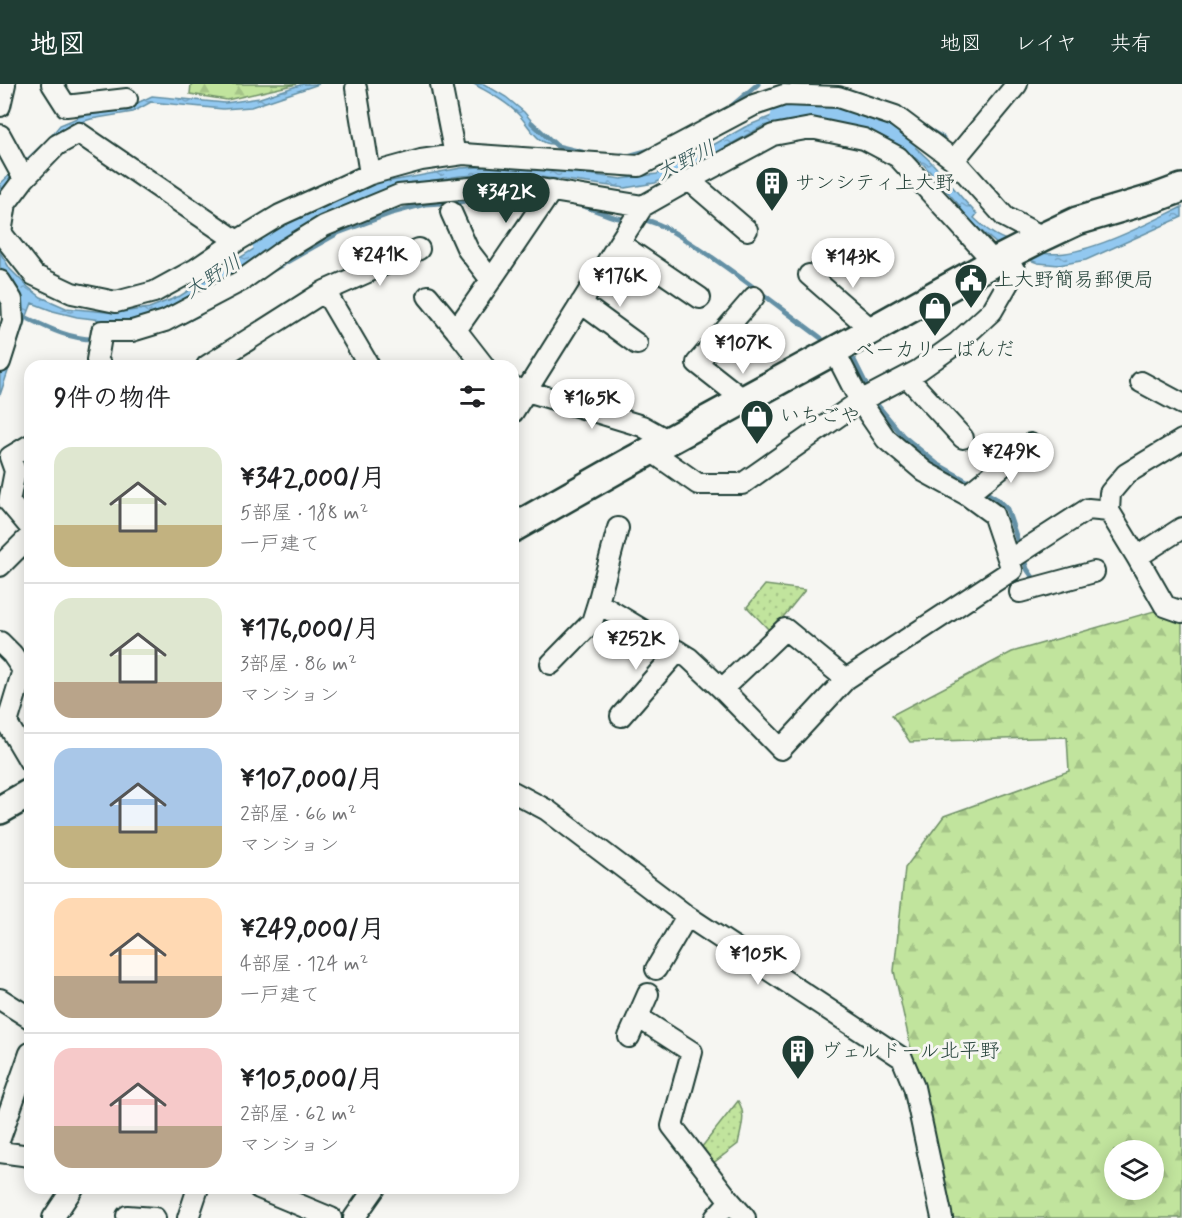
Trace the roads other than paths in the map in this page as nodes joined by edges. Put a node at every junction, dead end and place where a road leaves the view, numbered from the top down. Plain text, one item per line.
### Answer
1 (5, 84) edge
2 (52, 84) edge
3 (441, 84) edge
4 (1017, 84) edge
5 (356, 88) dead end
6 (779, 89) edge
7 (127, 99) dead end
8 (0, 106) edge
9 (1, 138) edge
10 (455, 155) junction
11 (954, 160) junction
12 (20, 172) junction
13 (370, 174) junction
14 (689, 180) junction
15 (1182, 188) edge
16 (552, 190) junction
17 (643, 206) junction
18 (451, 212) dead end
19 (747, 230) dead end
20 (1, 233) edge
21 (1043, 237) junction
22 (237, 241) junction
23 (619, 243) junction
24 (419, 249) dead end
25 (994, 262) junction
26 (809, 275) dead end
27 (490, 280) junction
28 (0, 281) edge
29 (325, 291) junction
30 (428, 296) dead end
31 (754, 297) dead end
32 (700, 298) dead end
33 (581, 303) junction
34 (456, 330) junction
35 (873, 330) junction
36 (4, 338) edge
37 (637, 344) dead end
38 (834, 350) junction
39 (97, 360) edge
40 (216, 360) edge
41 (365, 360) edge
42 (479, 360) edge
43 (0, 362) edge
44 (907, 377) junction
45 (1141, 382) dead end
46 (520, 389) edge
47 (744, 400) junction
48 (860, 401) junction
49 (1182, 404) edge
50 (963, 438) dead end
51 (1182, 440) edge
52 (1030, 444) dead end
53 (660, 446) junction
54 (24, 449) edge
55 (967, 495) junction
56 (1109, 511) junction
57 (24, 520) edge
58 (519, 525) edge
59 (618, 528) dead end
60 (1182, 528) edge
61 (24, 542) edge
62 (1137, 557) junction
63 (1011, 565) junction
64 (0, 567) edge
65 (1094, 572) dead end
66 (598, 603) junction
67 (1182, 612) edge
68 (678, 651) junction
69 (550, 664) dead end
70 (17, 669) edge
71 (846, 679) junction
72 (722, 689) junction
73 (621, 716) dead end
74 (3, 723) edge
75 (24, 753) edge
76 (519, 795) edge
77 (24, 796) edge
78 (0, 810) edge
79 (687, 916) junction
80 (656, 969) dead end
81 (648, 994) dead end
82 (1, 1002) edge
83 (24, 1015) edge
84 (638, 1017) junction
85 (629, 1037) dead end
86 (24, 1070) edge
87 (0, 1138) edge
88 (0, 1152) edge
89 (24, 1155) edge
90 (69, 1194) edge
91 (196, 1194) edge
92 (273, 1194) edge
93 (371, 1194) edge
94 (730, 1202) junction
95 (127, 1216) dead end
96 (53, 1218) edge
97 (155, 1218) edge
98 (188, 1218) edge
99 (331, 1218) edge
100 (354, 1218) edge
101 (715, 1218) edge
102 (745, 1218) edge
103 (942, 1218) edge

1 - 8 street
2 - 7 street
3 - 10 street
4 - 11 street
5 - 13 street
6 - 10 street
6 - 11 street
9 - 12 street
10 - 13 street
11 - 21 street
12 - 20 street
12 - 22 street
13 - 22 street
14 - 17 street
14 - 19 street
14 - 25 street
15 - 21 street
16 - 17 street
16 - 27 street
16 - 39 street
17 - 23 street
18 - 27 street
20 - 22 street
21 - 25 street
23 - 32 street
23 - 33 street
24 - 29 street
25 - 35 street
25 - 44 street
26 - 35 street
27 - 34 street
28 - 36 street
29 - 40 street
29 - 41 street
30 - 34 street
31 - 47 street
33 - 37 street
33 - 46 street
34 - 42 street
35 - 38 street
36 - 43 street
38 - 47 street
38 - 48 street
44 - 48 street
44 - 50 street
45 - 49 street
46 - 53 street
47 - 53 street
48 - 53 street
48 - 55 street
51 - 56 street
52 - 55 street
53 - 58 street
54 - 57 street
55 - 63 street
56 - 62 street
56 - 63 street
59 - 66 street
60 - 62 street
61 - 64 street
62 - 67 street
63 - 65 street
63 - 71 street
66 - 68 street
66 - 69 street
68 - 72 street
68 - 73 street
70 - 74 street
71 - 72 street
71 - 72 street
74 - 75 street
76 - 79 street
77 - 78 street
79 - 80 street
79 - 103 street
81 - 84 street
82 - 83 street
84 - 85 street
84 - 94 street
86 - 87 street
88 - 89 street
90 - 96 street
91 - 98 street
92 - 99 street
93 - 100 street
94 - 101 street
94 - 102 street
95 - 97 street

